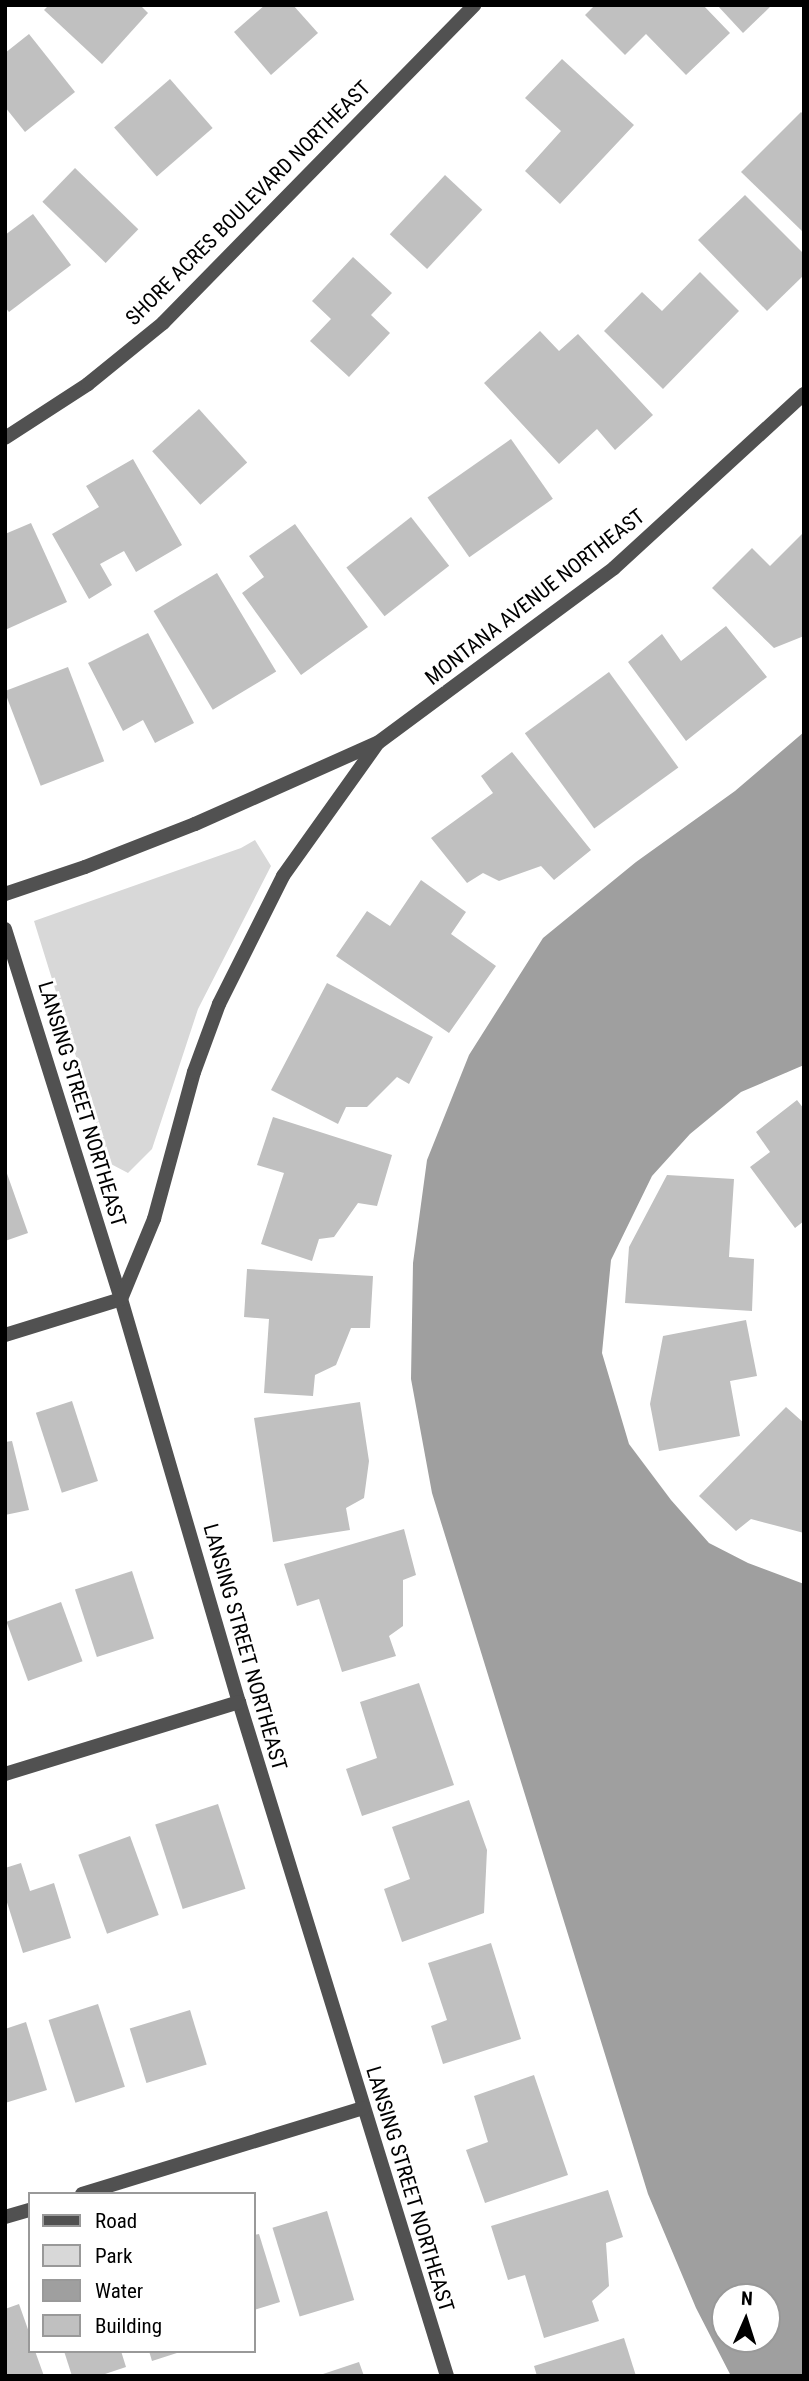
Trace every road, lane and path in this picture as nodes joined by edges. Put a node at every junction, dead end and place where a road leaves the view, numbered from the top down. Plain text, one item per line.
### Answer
1 (474, 5) edge
2 (804, 394) edge
3 (5, 438) edge
4 (379, 742) junction
5 (5, 894) edge
6 (5, 929) edge
7 (121, 1299) junction
8 (5, 1335) edge
9 (239, 1702) junction
10 (5, 1774) edge
11 (363, 2108) junction
12 (89, 2192) edge
13 (28, 2211) edge
14 (5, 2217) edge
15 (447, 2376) edge

1 - 3 street, SHORE ACRES BOULEVARD NORTHEAST
2 - 4 street, MONTANA AVENUE NORTHEAST
4 - 5 street, MONTANA AVENUE NORTHEAST
4 - 7 street, MONTANA AVENUE NORTHEAST
6 - 7 street, LANSING STREET NORTHEAST
7 - 8 street
7 - 9 street, LANSING STREET NORTHEAST
9 - 10 street
9 - 11 street, LANSING STREET NORTHEAST
11 - 12 street
11 - 15 street, LANSING STREET NORTHEAST
13 - 14 street

